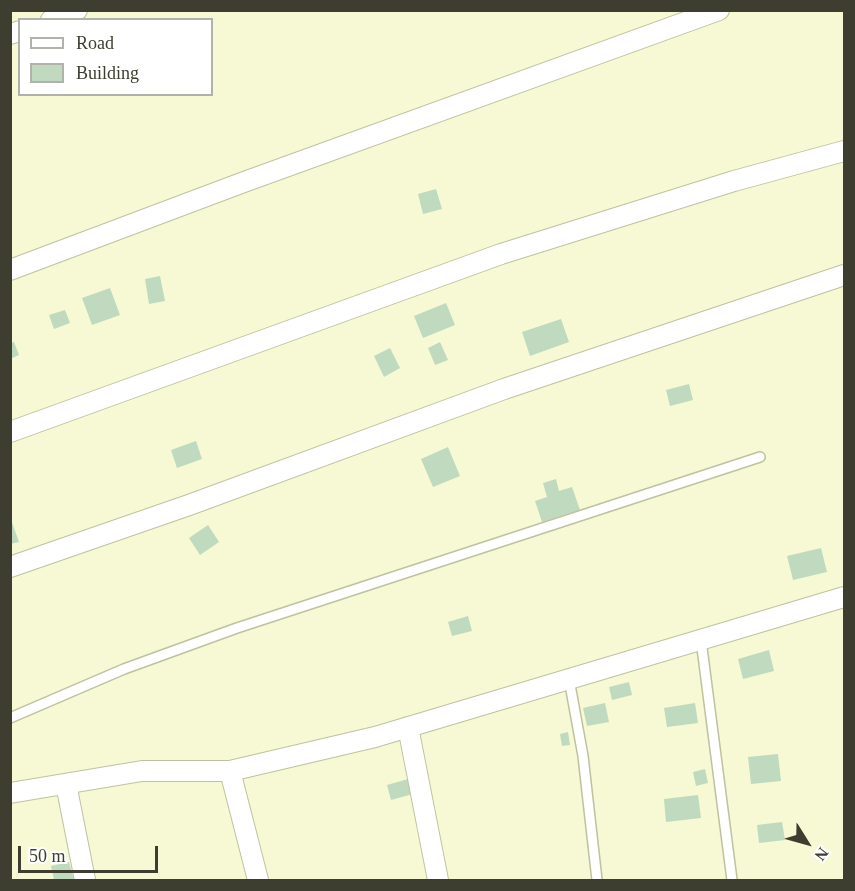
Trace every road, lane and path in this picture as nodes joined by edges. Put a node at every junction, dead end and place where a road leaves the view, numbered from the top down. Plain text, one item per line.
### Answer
1 (77, 10) edge
2 (719, 10) edge
3 (56, 18) edge
4 (844, 151) edge
5 (10, 270) edge
6 (844, 275) edge
7 (10, 432) edge
8 (760, 457) dead end
9 (10, 567) edge
10 (844, 597) edge
11 (701, 640) junction
12 (569, 679) junction
13 (10, 718) edge
14 (408, 727) junction
15 (230, 771) junction
16 (66, 784) junction
17 (10, 793) edge
18 (85, 880) edge
19 (258, 880) edge
20 (438, 880) edge
21 (597, 880) edge
22 (732, 880) edge

1 - 3 street
2 - 5 street
4 - 7 street
6 - 9 street
8 - 13 lane
10 - 11 street
11 - 12 street
11 - 22 lane
12 - 14 street
12 - 21 lane
14 - 15 street
14 - 20 street
15 - 16 street
15 - 19 street
16 - 17 street
16 - 18 street

